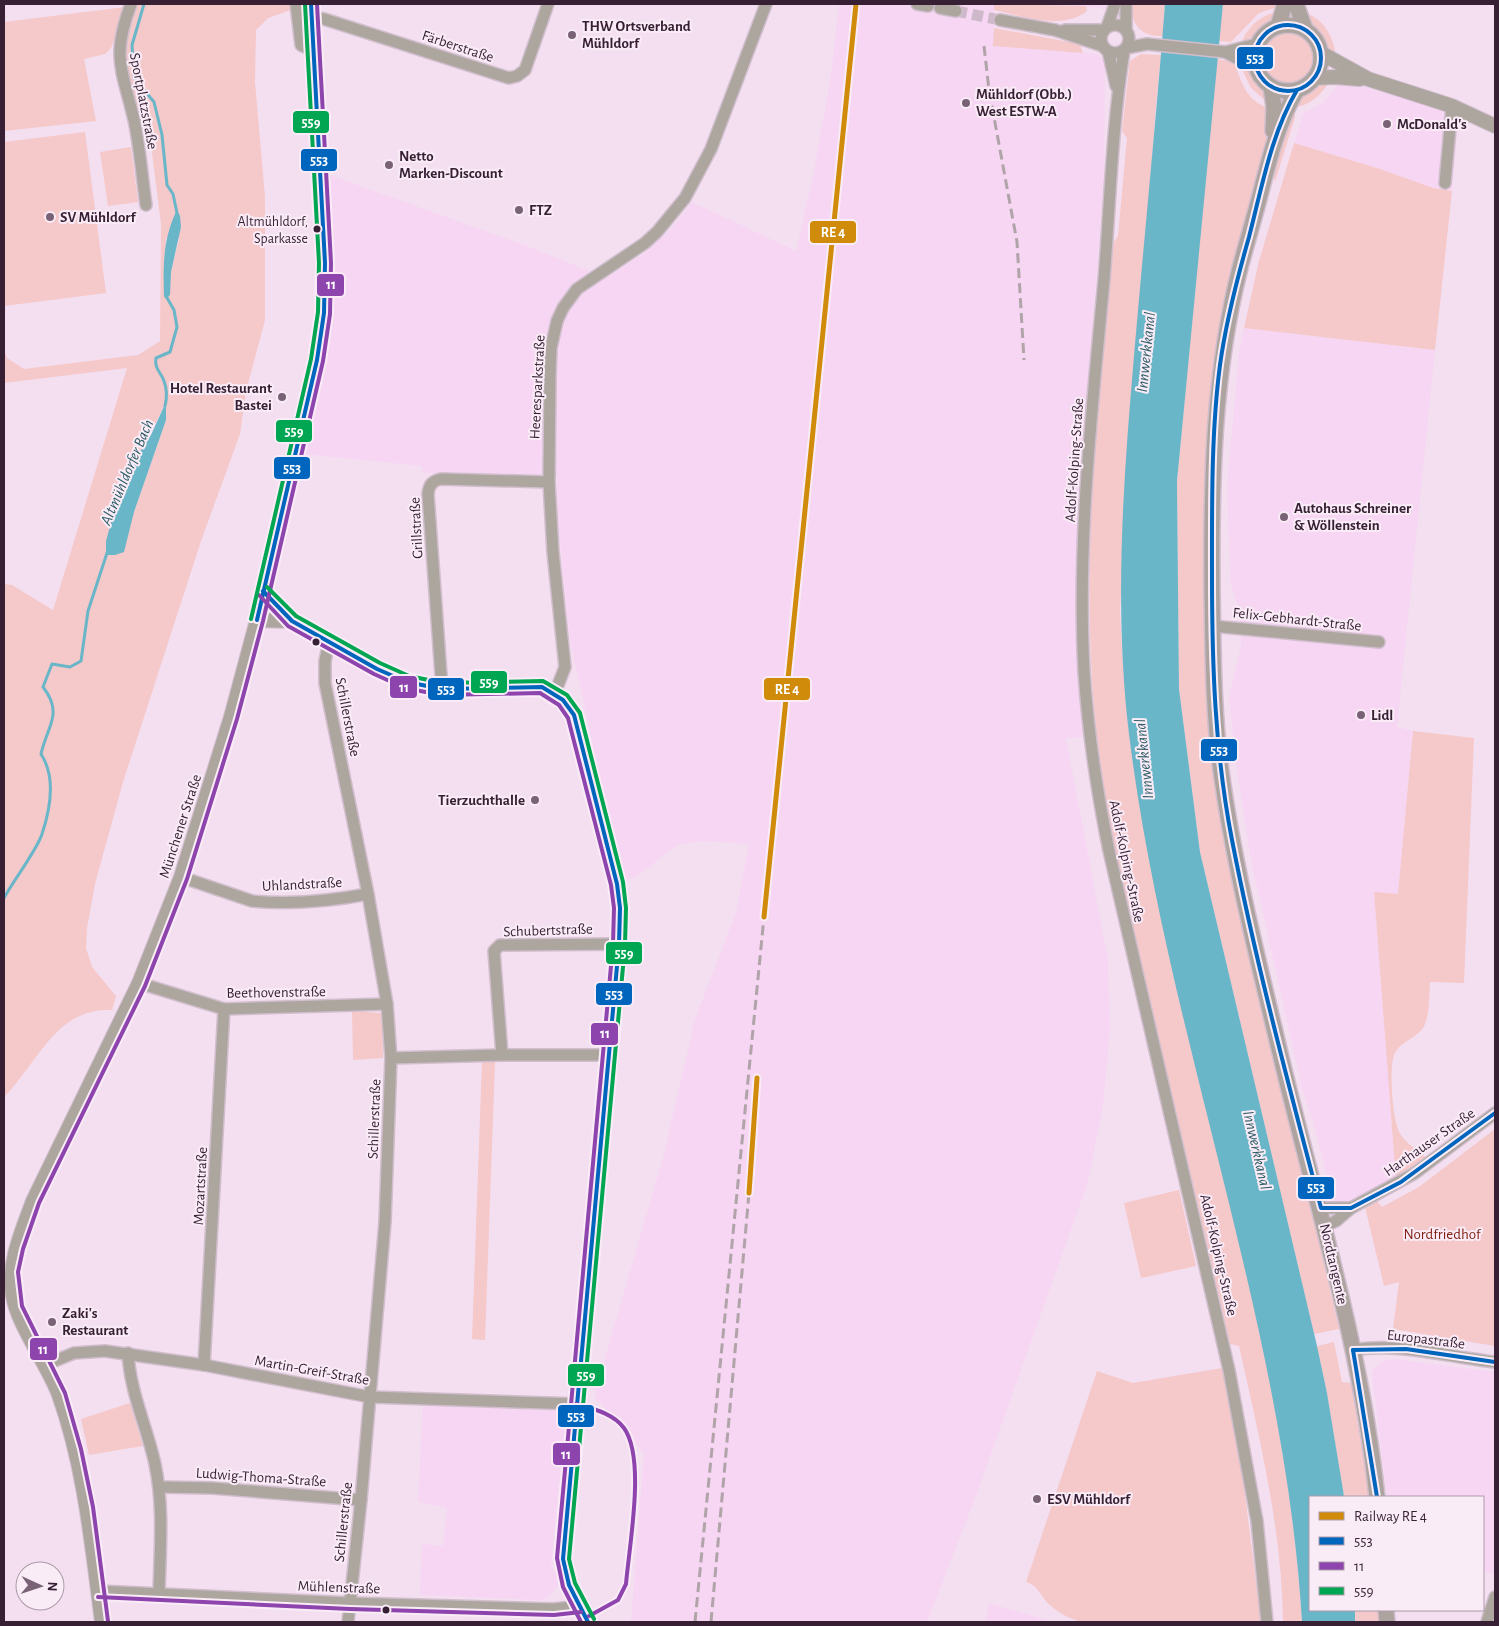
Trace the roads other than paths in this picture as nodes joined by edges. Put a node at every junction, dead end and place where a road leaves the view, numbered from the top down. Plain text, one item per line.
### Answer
1 (131, 4) edge
2 (296, 4) edge
3 (548, 4) edge
4 (766, 4) edge
5 (1115, 4) edge
6 (1126, 4) edge
7 (1285, 4) edge
8 (1296, 4) edge
9 (928, 6) edge
10 (312, 11) edge
11 (956, 11) tunnel mouth
12 (1000, 20) tunnel mouth
13 (1278, 26) junction
14 (1105, 29) junction
15 (1056, 30) junction
16 (1305, 30) junction
17 (1128, 32) junction
18 (1147, 44) junction
19 (1257, 44) junction
20 (1106, 49) junction
21 (1125, 50) junction
22 (313, 52) junction
23 (1225, 52) junction
24 (1321, 52) junction
25 (1256, 68) junction
26 (1314, 78) junction
27 (1368, 79) junction
28 (1271, 87) junction
29 (1297, 90) junction
30 (1117, 93) junction
31 (1452, 106) junction
32 (1495, 126) edge
33 (1273, 147) junction
34 (1445, 183) dead end
35 (146, 204) dead end
36 (549, 482) junction
37 (263, 591) junction
38 (257, 620) junction
39 (292, 621) junction
40 (1212, 626) junction
41 (329, 642) junction
42 (1379, 642) dead end
43 (442, 689) junction
44 (555, 693) junction
45 (181, 877) junction
46 (368, 894) junction
47 (620, 944) junction
48 (139, 983) junction
49 (387, 1004) junction
50 (224, 1009) junction
51 (502, 1054) junction
52 (608, 1055) junction
53 (391, 1058) junction
54 (1495, 1113) edge
55 (1320, 1208) junction
56 (1351, 1208) junction
57 (1325, 1226) junction
58 (1353, 1350) junction
59 (128, 1353) junction
60 (1495, 1362) edge
61 (46, 1365) junction
62 (204, 1365) junction
63 (370, 1397) junction
64 (578, 1404) junction
65 (159, 1487) junction
66 (1377, 1496) edge
67 (361, 1500) junction
68 (98, 1591) junction
69 (159, 1594) junction
70 (1495, 1597) edge
71 (350, 1603) junction
72 (580, 1606) junction
73 (102, 1622) edge
74 (348, 1622) edge
75 (588, 1622) edge
76 (1267, 1622) edge
77 (1487, 1622) edge

1 - 35 street, Sportplatzstraße
2 - 22 street
3 - 10 street, Färberstraße
4 - 36 street, Heeresparkstraße
5 - 14 street
6 - 17 street
7 - 13 main road
8 - 16 main road
9 - 11 street
10 - 22 street, Münchener Straße
12 - 15 street
13 - 16 main road
13 - 19 main road
14 - 15 street
14 - 17 street
14 - 20 street
15 - 20 street
16 - 24 main road
17 - 18 street
17 - 21 street
18 - 21 street
18 - 23 street
19 - 23 street
19 - 25 main road
20 - 21 street
20 - 30 street, Adolf-Kolping-Straße
21 - 30 street, Adolf-Kolping-Straße
22 - 37 street, Münchener Straße
23 - 25 street
24 - 26 main road
24 - 27 street
25 - 28 main road
26 - 27 street
26 - 29 main road, Nordtangente
27 - 31 street
28 - 29 main road
28 - 33 main road, Nordtangente
29 - 33 main road, Nordtangente
30 - 76 street, Adolf-Kolping-Straße
31 - 32 street
31 - 34 street
33 - 40 main road, Nordtangente
36 - 43 street, Grillstraße
36 - 44 street, Heeresparkstraße
37 - 38 street, Münchener Straße
37 - 39 street
38 - 39 street
38 - 45 street, Münchener Straße
39 - 41 street
40 - 42 street, Felix-Gebhardt-Straße
40 - 55 main road, Nordtangente
41 - 43 street
41 - 46 street, Schillerstraße
43 - 44 street
44 - 47 street
45 - 46 street, Uhlandstraße
45 - 48 street, Münchener Straße
46 - 49 street, Schillerstraße
47 - 51 street, Schubertstraße
47 - 52 street
48 - 50 street, Beethovenstraße
48 - 61 street, Münchener Straße
49 - 50 street, Beethovenstraße
49 - 53 street, Schillerstraße
50 - 62 street, Mozartstraße
51 - 52 street
51 - 53 street
52 - 64 street
53 - 63 street, Schillerstraße
54 - 56 street, Harthauser Straße
55 - 56 street, Harthauser Straße
55 - 57 main road, Nordtangente
56 - 57 street, Harthauser Straße
57 - 58 main road, Nordtangente
58 - 60 street, Europastraße
58 - 66 main road, Nordtangente
59 - 61 street, Martin-Greif-Straße
59 - 62 street, Martin-Greif-Straße
59 - 65 street
61 - 68 street, Münchener Straße
62 - 63 street, Martin-Greif-Straße
63 - 64 street, Martin-Greif-Straße
63 - 67 street, Schillerstraße
64 - 72 street
65 - 67 street, Ludwig-Thoma-Straße
65 - 69 street
67 - 71 street, Schillerstraße
68 - 69 street, Mühlenstraße
68 - 73 street, Münchener Straße
69 - 71 street, Mühlenstraße
70 - 77 street
71 - 72 street, Mühlenstraße
71 - 74 street, Schillerstraße
72 - 75 street

